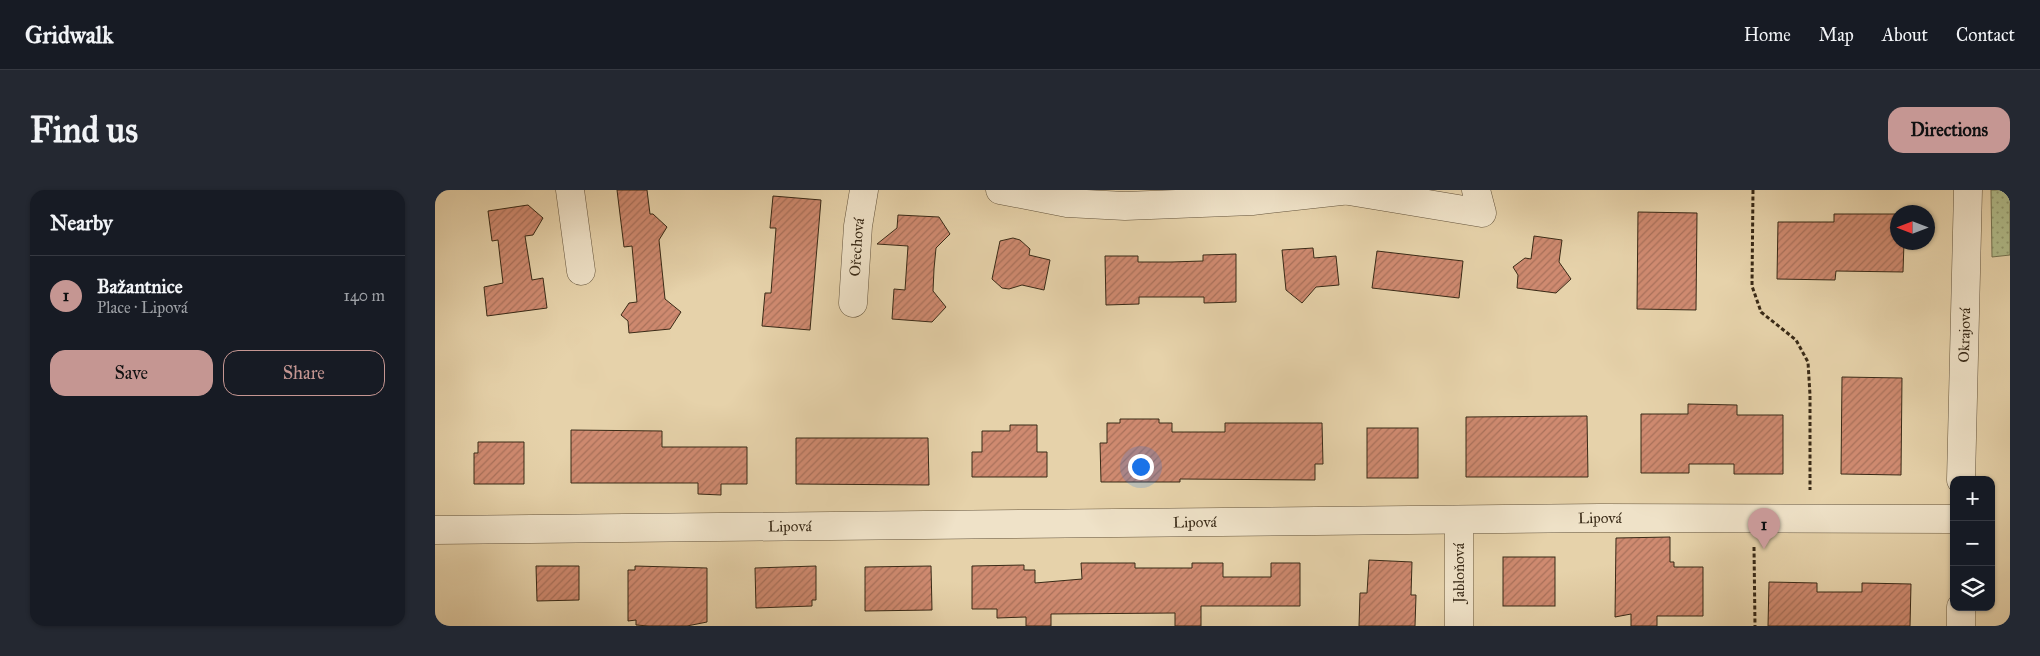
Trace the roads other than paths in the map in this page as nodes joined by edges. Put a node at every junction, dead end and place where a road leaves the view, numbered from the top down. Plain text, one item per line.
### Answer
1 (570, 190) edge
2 (864, 190) edge
3 (1000, 190) edge
4 (1349, 190) edge
5 (1476, 190) edge
6 (1968, 190) edge
7 (1127, 198) edge
8 (581, 271) dead end
9 (853, 303) dead end
10 (1961, 476) edge
11 (1950, 519) edge
12 (1459, 520) junction
13 (435, 530) edge
14 (1961, 611) edge
15 (1459, 626) edge
16 (1961, 626) edge

1 - 8 street
2 - 9 street, Ořechová
3 - 7 street
4 - 5 street
4 - 7 street
6 - 10 street, Okrajová
11 - 12 street, Lipová
12 - 13 street, Lipová
12 - 15 street, Jabloňová
14 - 16 street

